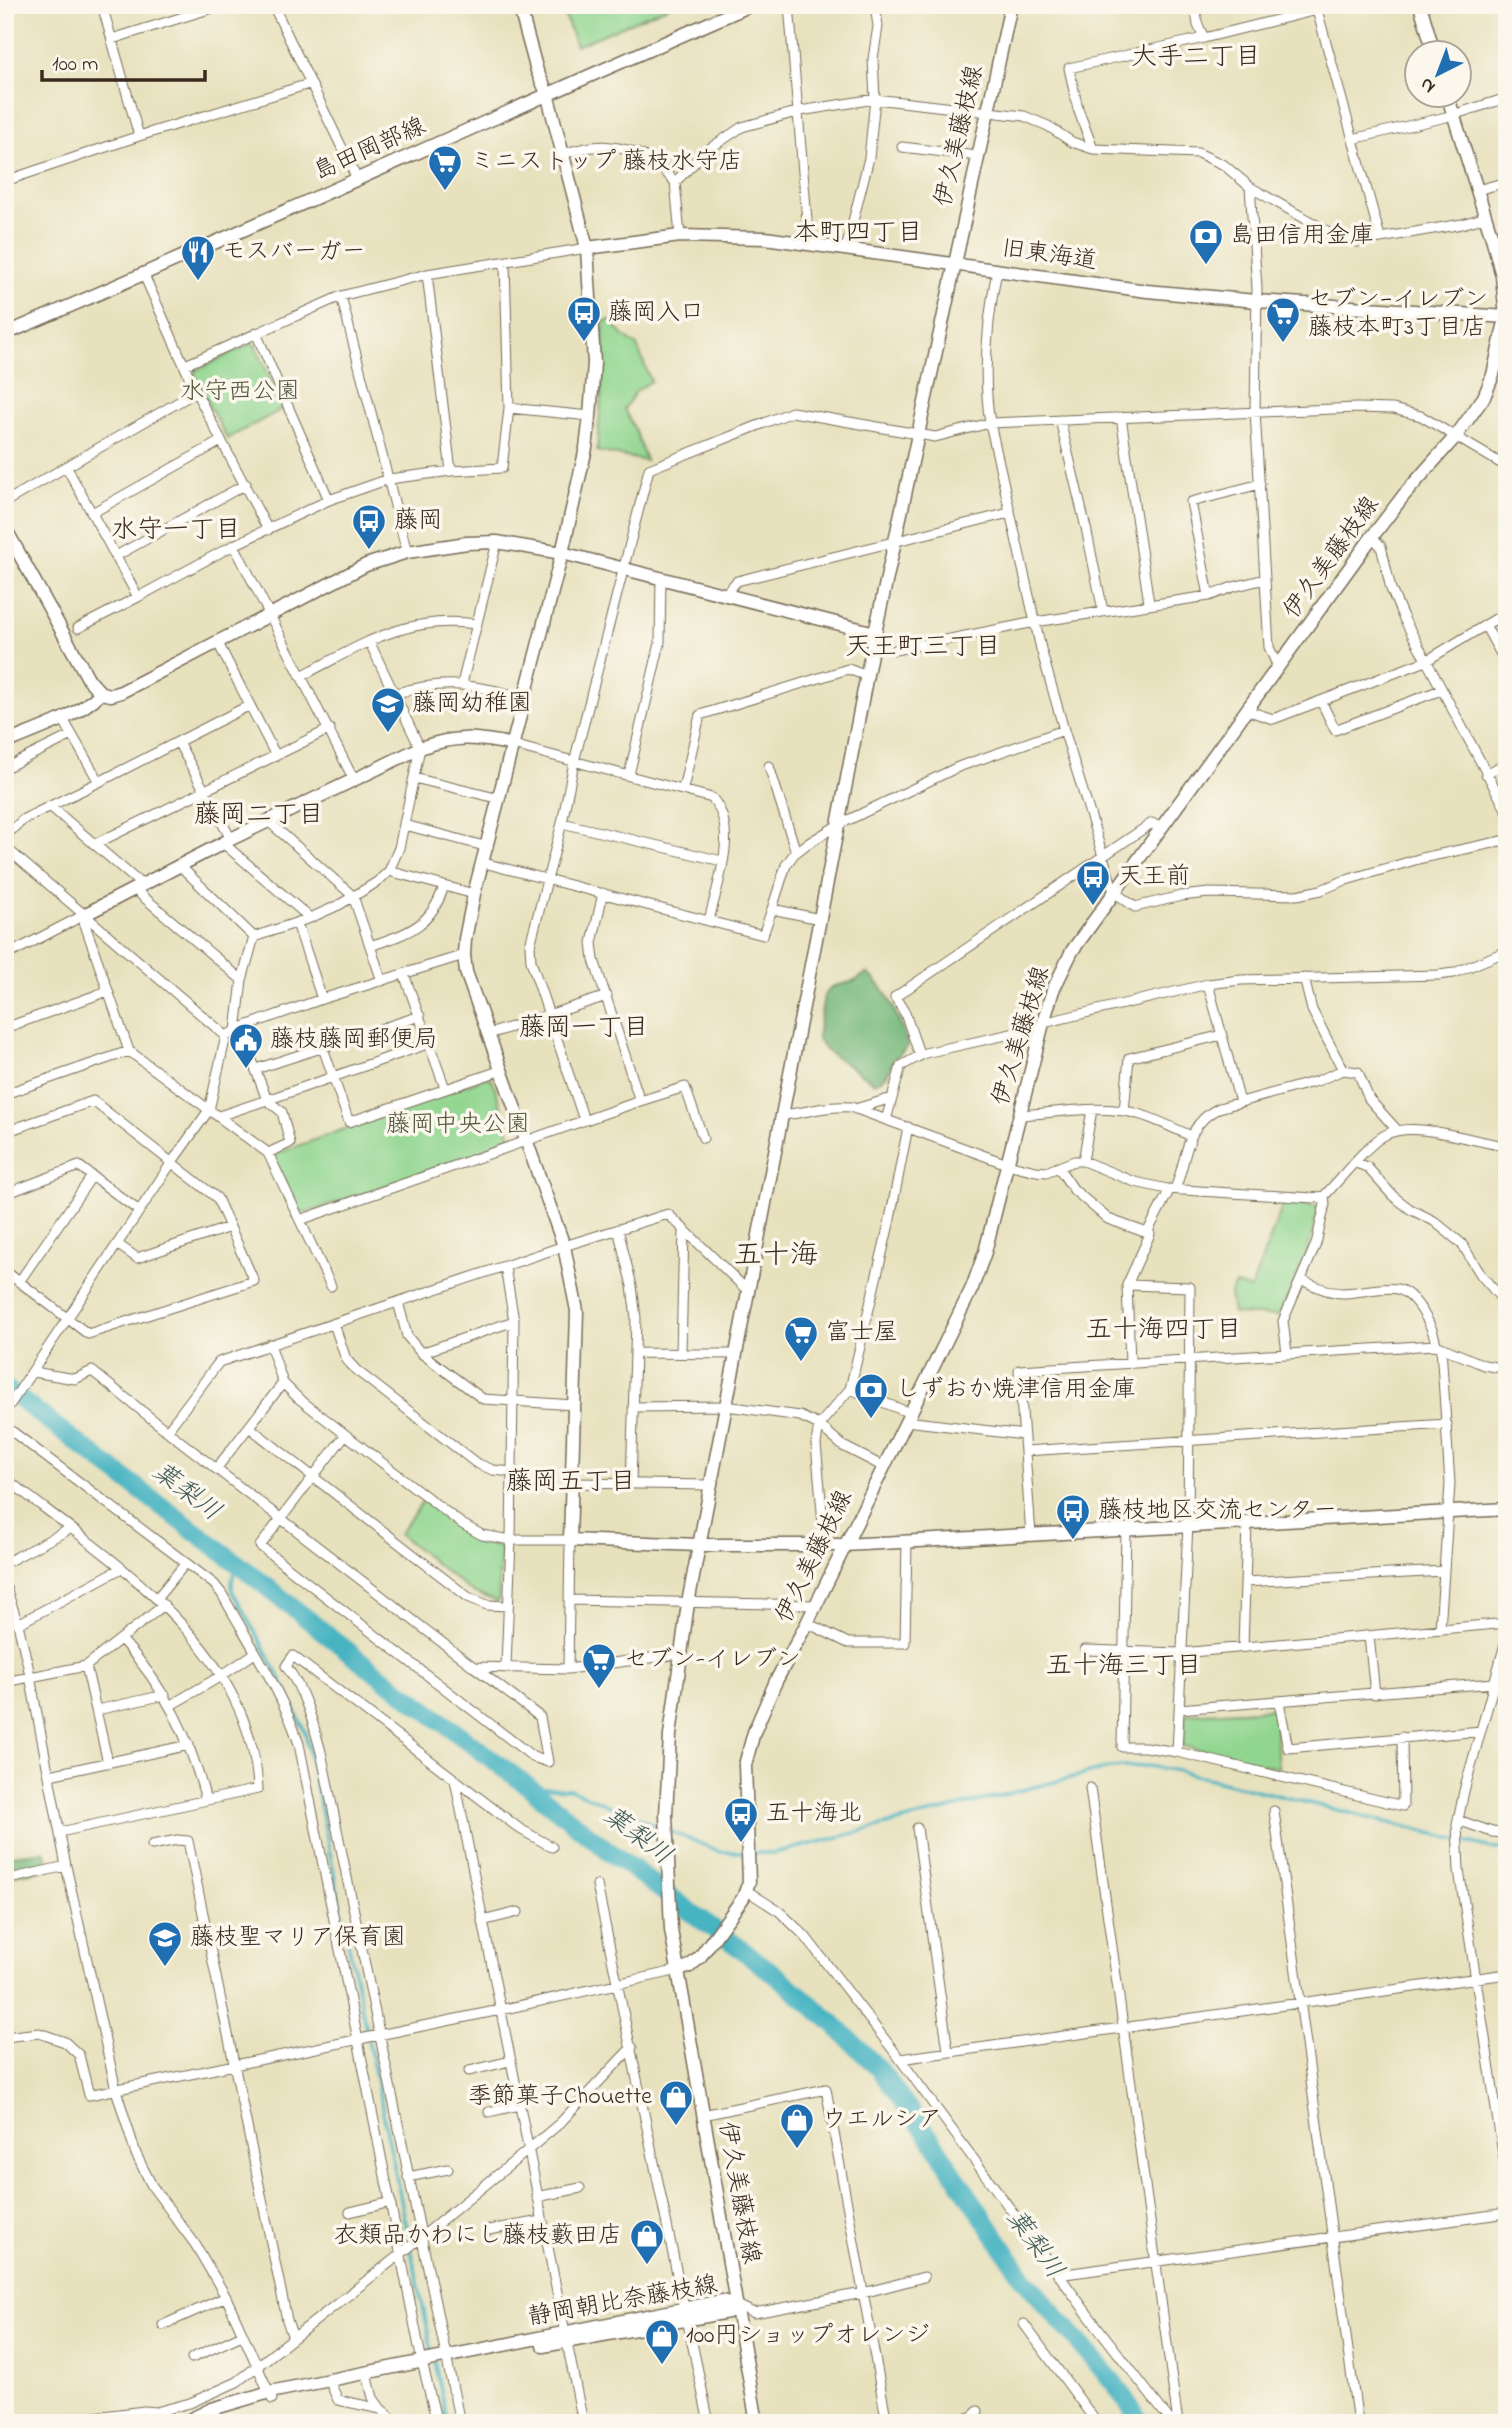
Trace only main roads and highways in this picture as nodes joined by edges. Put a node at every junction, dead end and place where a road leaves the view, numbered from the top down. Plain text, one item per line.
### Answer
1 (519, 5) edge
2 (751, 5) edge
3 (1011, 5) edge
4 (1420, 5) edge
5 (1430, 38) edge
6 (547, 93) junction
7 (1451, 108) edge
8 (587, 248) junction
9 (953, 264) junction
10 (1507, 317) edge
11 (5, 334) edge
12 (5, 528) edge
13 (562, 553) junction
14 (875, 633) junction
15 (101, 693) junction
16 (5, 743) edge
17 (513, 745) junction
18 (83, 916) road end
19 (1507, 1509) edge
20 (699, 1545) junction
21 (844, 1545) junction
22 (679, 1970) junction
23 (737, 2305) junction
24 (368, 2377) junction
25 (271, 2396) junction
26 (183, 2423) edge
27 (198, 2423) edge
28 (757, 2423) edge

1 - 6 main road
2 - 6 main road, 島田岡部線
3 - 9 main road, 伊久美藤枝線
4 - 5 main road
6 - 8 main road
6 - 11 main road, 島田岡部線
7 - 10 main road, 伊久美藤枝線
8 - 9 main road, 旧東海道
8 - 13 main road
9 - 10 main road, 旧東海道
9 - 14 main road, 伊久美藤枝線
10 - 21 main road, 伊久美藤枝線
12 - 15 main road
13 - 14 main road
13 - 15 main road
13 - 17 main road
14 - 20 main road, 伊久美藤枝線
15 - 16 main road
17 - 18 main road
17 - 20 main road
19 - 21 main road
20 - 21 main road
20 - 22 main road, 伊久美藤枝線
21 - 22 main road, 伊久美藤枝線
22 - 23 main road, 伊久美藤枝線
23 - 24 main road, 静岡朝比奈藤枝線
23 - 28 main road, 伊久美藤枝線
24 - 25 main road, 静岡朝比奈藤枝線
24 - 25 main road, 静岡朝比奈藤枝線
25 - 26 main road, 静岡朝比奈藤枝線
25 - 27 main road, 静岡朝比奈藤枝線

